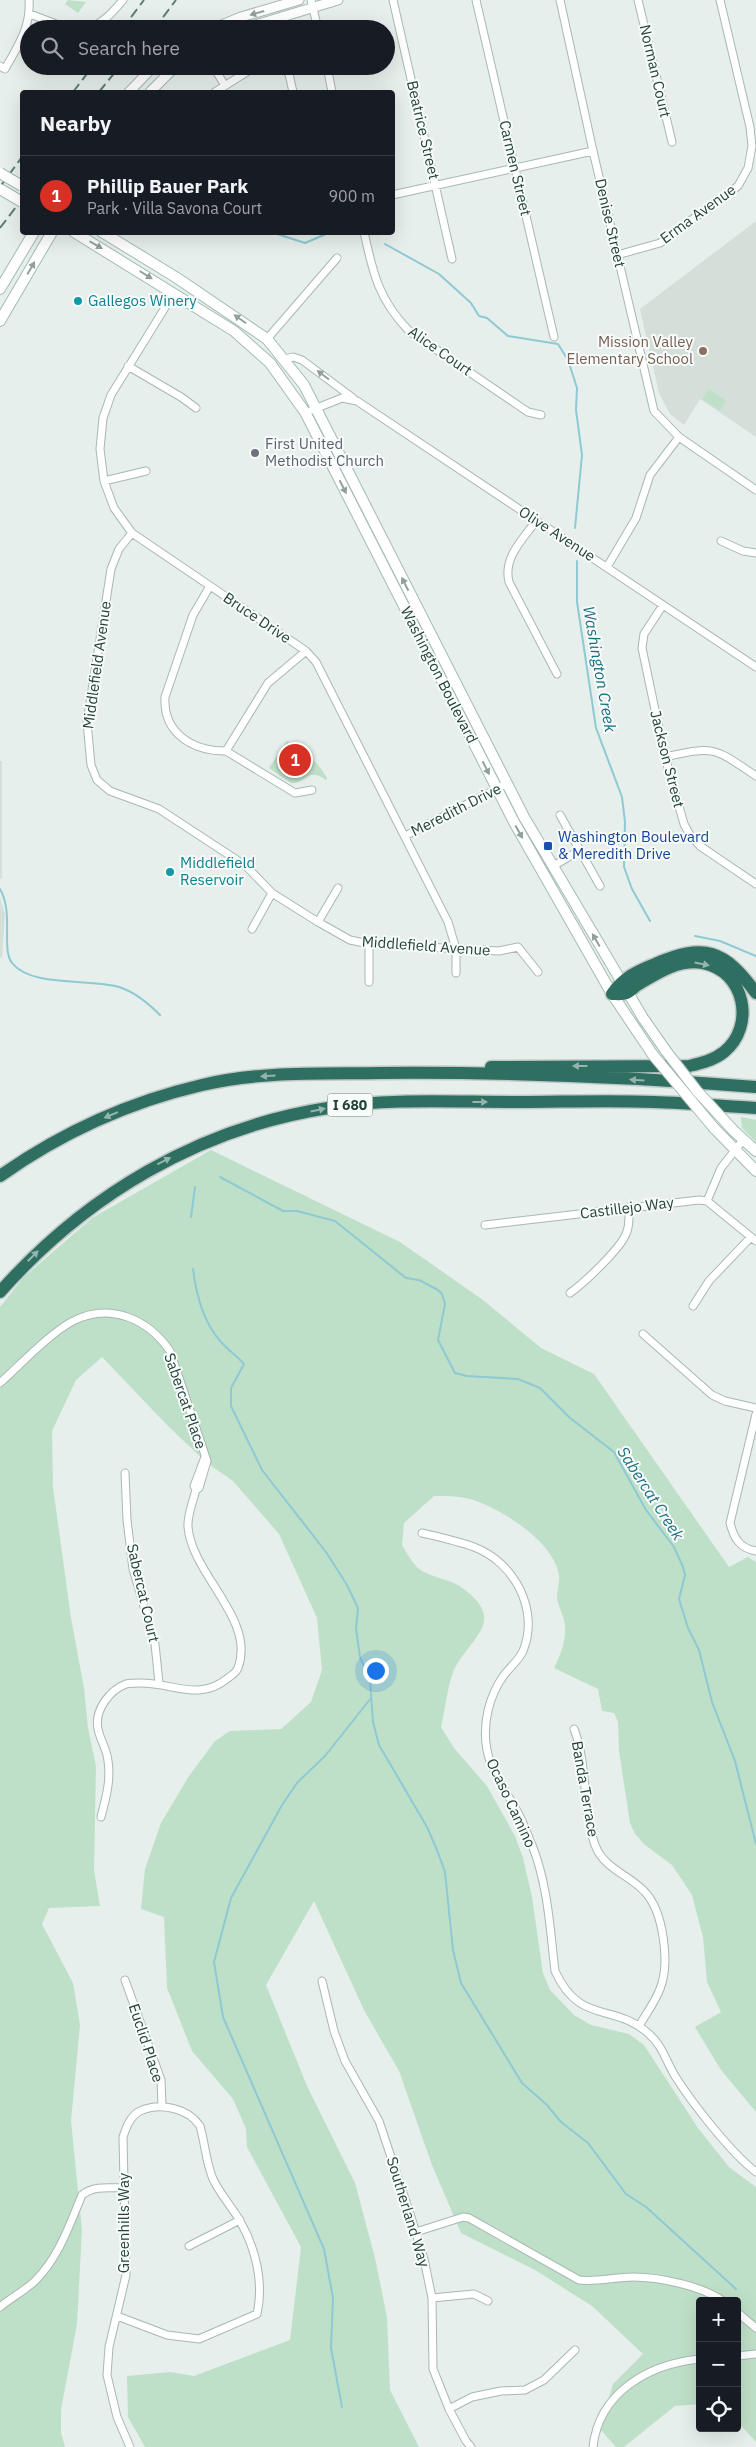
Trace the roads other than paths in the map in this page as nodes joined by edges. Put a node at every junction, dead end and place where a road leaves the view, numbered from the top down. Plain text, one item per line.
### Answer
1 (29, 0) edge
2 (123, 0) edge
3 (299, 0) edge
4 (338, 0) edge
5 (393, 0) edge
6 (476, 0) edge
7 (560, 0) edge
8 (638, 0) edge
9 (720, 0) edge
10 (312, 4) edge
11 (30, 14) junction
12 (29, 20) edge
13 (46, 20) edge
14 (103, 20) edge
15 (234, 20) edge
16 (267, 20) edge
17 (316, 20) edge
18 (20, 42) edge
19 (2, 67) edge
20 (145, 75) edge
21 (167, 75) edge
22 (218, 75) edge
23 (241, 75) edge
24 (289, 75) edge
25 (328, 75) edge
26 (224, 84) junction
27 (131, 90) edge
28 (152, 90) edge
29 (217, 90) edge
30 (293, 90) edge
31 (332, 90) edge
32 (672, 142) dead end
33 (593, 151) junction
34 (514, 168) junction
35 (0, 173) edge
36 (20, 185) edge
37 (435, 185) junction
38 (0, 189) edge
39 (395, 194) edge
40 (20, 201) edge
41 (32, 235) edge
42 (50, 235) edge
43 (79, 235) edge
44 (107, 235) edge
45 (365, 235) edge
46 (617, 255) junction
47 (337, 258) dead end
48 (452, 259) dead end
49 (0, 290) edge
50 (174, 293) junction
51 (0, 321) edge
52 (554, 337) dead end
53 (268, 339) junction
54 (285, 359) junction
55 (128, 366) junction
56 (357, 401) junction
57 (196, 408) dead end
58 (316, 408) junction
59 (305, 412) junction
60 (541, 415) dead end
61 (680, 437) junction
62 (146, 471) dead end
63 (104, 481) junction
64 (756, 490) edge
65 (536, 521) junction
66 (132, 533) junction
67 (721, 540) dead end
68 (756, 553) edge
69 (607, 567) junction
70 (210, 586) junction
71 (663, 605) junction
72 (306, 651) junction
73 (756, 667) edge
74 (557, 674) dead end
75 (226, 751) junction
76 (665, 757) junction
77 (756, 776) edge
78 (506, 784) junction
79 (496, 789) junction
80 (312, 790) dead end
81 (560, 815) dead end
82 (405, 836) junction
83 (579, 850) junction
84 (553, 866) junction
85 (756, 884) edge
86 (600, 886) dead end
87 (338, 888) dead end
88 (272, 893) junction
89 (318, 922) junction
90 (252, 929) dead end
91 (370, 944) junction
92 (456, 949) junction
93 (538, 972) dead end
94 (456, 973) dead end
95 (369, 982) dead end
96 (624, 987) junction
97 (756, 992) edge
98 (612, 994) junction
99 (404, 1073) junction
100 (756, 1087) edge
101 (756, 1108) edge
102 (743, 1140) junction
103 (734, 1150) junction
104 (756, 1151) edge
105 (756, 1171) edge
106 (0, 1176) edge
107 (707, 1201) junction
108 (629, 1207) junction
109 (485, 1225) dead end
110 (753, 1239) edge
111 (0, 1292) edge
112 (570, 1292) dead end
113 (693, 1306) dead end
114 (643, 1334) dead end
115 (0, 1384) edge
116 (756, 1408) edge
117 (756, 1414) edge
118 (125, 1473) dead end
119 (422, 1533) dead end
120 (756, 1551) edge
121 (159, 1683) junction
122 (574, 1729) dead end
123 (101, 1816) dead end
124 (125, 1980) dead end
125 (322, 1981) dead end
126 (638, 2026) junction
127 (162, 2107) junction
128 (756, 2172) edge
129 (125, 2188) junction
130 (240, 2220) junction
131 (416, 2232) junction
132 (189, 2246) dead end
133 (718, 2297) edge
134 (432, 2298) junction
135 (488, 2301) dead end
136 (0, 2307) edge
137 (741, 2315) edge
138 (117, 2316) junction
139 (756, 2328) edge
140 (575, 2350) dead end
141 (756, 2354) edge
142 (741, 2356) edge
143 (696, 2360) edge
144 (449, 2409) junction
145 (130, 2447) edge
146 (471, 2447) edge
147 (593, 2447) edge

1 - 11 street
2 - 14 street
3 -> 15 street
4 - 10 street
5 - 37 street, Beatrice Street
6 - 34 street, Carmen Street
7 - 33 street, Denise Street
8 - 32 street, Norman Court
9 - 46 street, Erma Avenue
10 - 16 street
10 - 17 street
11 - 12 street
11 - 13 street
18 - 19 street
20 - 27 street
21 - 28 street
22 - 26 street
23 - 26 street
24 - 30 street
25 - 31 street
26 - 29 street
33 - 34 street
33 - 46 street, Denise Street
34 - 37 street
34 - 52 street, Carmen Street
35 - 36 main road, bridge
37 - 39 street
37 - 48 street, Beatrice Street
38 - 40 main road, bridge
41 - 49 main road
51 -> 42 main road
43 -> 50 main road, Washington Boulevard
53 -> 44 main road, Washington Boulevard
45 - 60 street, Alice Court
46 - 61 street, Denise Street
47 - 53 street
50 - 55 street, Bruce Drive
50 - 59 main road, Washington Boulevard
53 - 54 main road, Washington Boulevard
56 -> 54 street, Olive Avenue
54 - 58 main road, Washington Boulevard
55 - 57 street
55 - 63 street, Bruce Drive
56 - 58 street
56 - 65 street, Olive Avenue
58 - 59 street
78 -> 58 main road, Washington Boulevard
59 -> 79 main road, Washington Boulevard
61 - 64 street, Denise Street
61 - 69 street
62 - 63 street
63 - 66 street, Bruce Drive
65 - 69 street, Olive Avenue
65 - 74 street
66 - 70 street, Bruce Drive
66 - 88 street, Middlefield Avenue
67 - 68 street
69 - 71 street, Olive Avenue
70 - 72 street, Bruce Drive
70 - 75 street
71 - 73 street, Olive Avenue
71 - 76 street, Jackson Street
72 - 75 street
72 - 82 street, Bruce Drive
75 - 80 street
76 - 77 street
76 - 85 street, Jackson Street
78 - 79 street, Meredith Drive
78 - 84 main road, Washington Boulevard
79 - 82 street, Meredith Drive
79 -> 98 main road, Washington Boulevard
81 - 83 street
82 - 92 street, Bruce Drive
83 - 84 street
83 - 86 street
96 -> 84 main road, Washington Boulevard
87 - 89 street
88 - 89 street, Middlefield Avenue
88 - 90 street
89 - 91 street, Middlefield Avenue
91 - 92 street, Middlefield Avenue
91 - 95 street
92 - 93 street, Middlefield Avenue
92 - 94 street, Bruce Drive
96 - 97 highway
96 - 98 highway
96 -> 99 highway
96 - 102 main road, Washington Boulevard, bridge
98 - 103 main road, Washington Boulevard, bridge
100 -> 99 highway, I 680
99 -> 106 highway, I 680
111 -> 101 highway, I 680
102 - 103 street
102 - 104 main road, Washington Boulevard
103 - 105 main road, Washington Boulevard
103 - 107 street
107 - 108 street, Castillejo Way
107 - 110 street
108 - 109 street, Castillejo Way
108 - 112 street
110 - 113 street
114 - 116 street
115 - 121 street, Sabercat Place
117 - 120 street
118 - 121 street, Sabercat Court
119 - 126 street, Ocaso Camino
121 - 123 street, Sabercat Place
122 - 126 street, Banda Terrace
124 - 127 street, Euclid Place
125 - 131 street, Southerland Way
126 - 128 street, Ocaso Camino
127 - 129 street, Greenhills Way
127 - 130 street
129 - 136 street
129 - 138 street, Greenhills Way
130 - 132 street
130 - 138 street
131 - 133 street
131 - 134 street, Southerland Way
134 - 135 street
134 - 144 street, Southerland Way
137 - 139 street
138 - 145 street, Greenhills Way
140 - 144 street
141 - 142 street
143 - 147 street
144 - 146 street, Southerland Way

